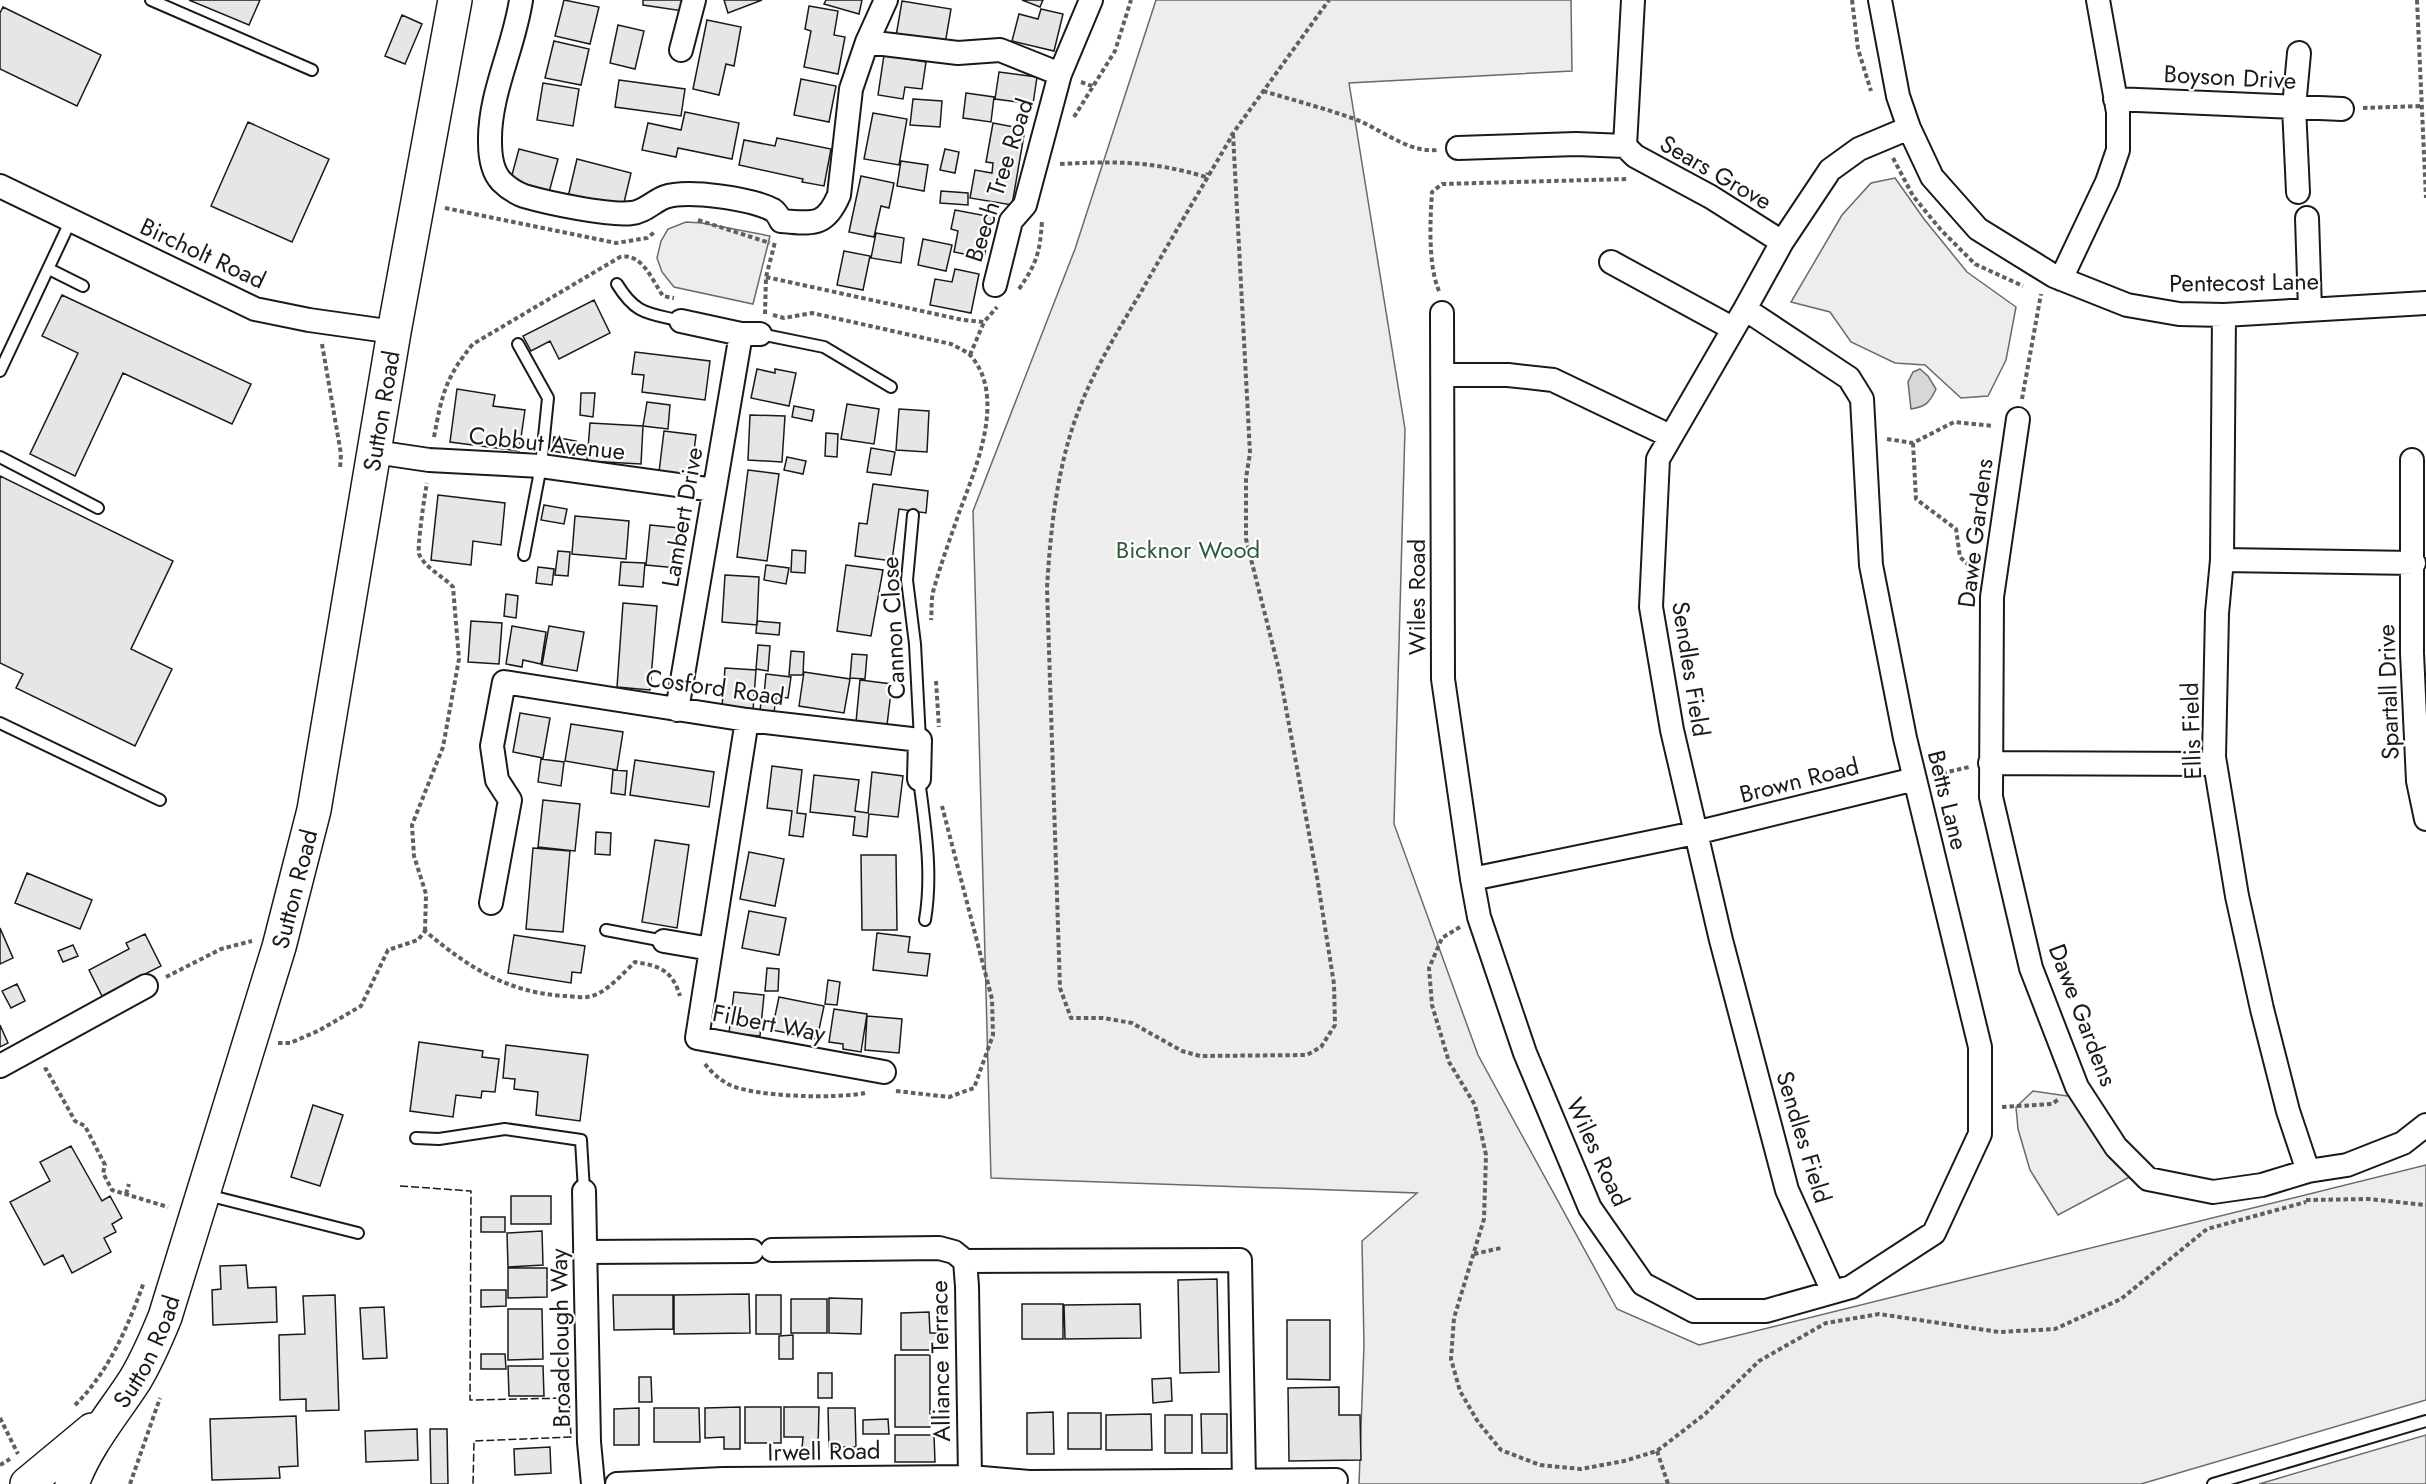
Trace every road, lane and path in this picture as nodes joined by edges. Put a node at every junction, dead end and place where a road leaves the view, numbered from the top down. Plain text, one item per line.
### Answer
1 (151, 0) edge
2 (455, 0) edge
3 (521, 0) edge
4 (694, 0) edge
5 (886, 0) edge
6 (1091, 0) edge
7 (1329, 0) edge
8 (1633, 0) edge
9 (1852, 0) edge
10 (1880, 0) edge
11 (2098, 0) edge
12 (2417, 0) edge
13 (867, 42) junction
14 (681, 50) dead end
15 (2299, 53) dead end
16 (312, 70) dead end
17 (1060, 74) junction
18 (1263, 91) junction
19 (1872, 94) dead end
20 (2115, 99) junction
21 (2423, 106) junction
22 (2294, 107) junction
23 (2342, 109) joint
24 (1909, 128) junction
25 (1233, 134) junction
26 (1625, 146) junction
27 (1458, 148) joint
28 (1647, 164) junction
29 (1053, 165) dead end
30 (0, 186) edge
31 (2298, 192) dead end
32 (2426, 198) edge
33 (2307, 218) dead end
34 (71, 219) junction
35 (781, 221) junction
36 (1782, 242) junction
37 (1611, 262) dead end
38 (50, 269) junction
39 (2061, 279) junction
40 (2014, 283) dead end
41 (617, 284) dead end
42 (995, 285) dead end
43 (83, 286) dead end
44 (2426, 303) edge
45 (1745, 309) junction
46 (2310, 309) junction
47 (683, 311) junction
48 (754, 311) dead end
49 (1442, 313) joint
50 (2224, 315) junction
51 (313, 321) junction
52 (984, 322) dead end
53 (756, 327) junction
54 (1732, 328) junction
55 (394, 332) junction
56 (518, 344) dead end
57 (970, 355) dead end
58 (0, 371) edge
59 (1444, 375) junction
60 (891, 387) dead end
61 (2018, 419) junction
62 (1670, 436) junction
63 (1865, 436) junction
64 (1913, 443) junction
65 (375, 452) junction
66 (0, 457) edge
67 (429, 460) junction
68 (2412, 460) dead end
69 (541, 466) junction
70 (339, 476) dead end
71 (714, 490) junction
72 (98, 508) dead end
73 (913, 515) dead end
74 (524, 555) dead end
75 (2222, 560) junction
76 (2414, 563) junction
77 (1996, 577) junction
78 (676, 710) junction
79 (747, 720) junction
80 (0, 723) edge
81 (920, 740) junction
82 (1990, 763) junction
83 (2215, 764) junction
84 (919, 779) joint
85 (1916, 779) junction
86 (160, 800) dead end
87 (2426, 819) edge
88 (1695, 833) junction
89 (1472, 879) junction
90 (491, 903) dead end
91 (1479, 917) junction
92 (925, 920) dead end
93 (606, 930) dead end
94 (425, 931) junction
95 (253, 941) dead end
96 (664, 941) joint
97 (711, 949) junction
98 (146, 986) joint
99 (276, 1033) dead end
100 (697, 1038) junction
101 (0, 1066) edge
102 (884, 1072) dead end
103 (37, 1073) dead end
104 (2077, 1087) junction
105 (1980, 1107) junction
106 (2426, 1125) edge
107 (416, 1138) dead end
108 (2308, 1171) junction
109 (129, 1184) dead end
110 (584, 1191) joint
111 (126, 1194) junction
112 (204, 1194) junction
113 (172, 1196) dead end
114 (2306, 1202) junction
115 (2426, 1206) edge
116 (168, 1207) junction
117 (165, 1217) dead end
118 (358, 1233) dead end
119 (1501, 1248) dead end
120 (585, 1252) junction
121 (1473, 1254) junction
122 (965, 1261) junction
123 (145, 1278) dead end
124 (1833, 1292) junction
125 (161, 1393) dead end
126 (70, 1411) dead end
127 (0, 1418) edge
128 (105, 1420) junction
129 (2426, 1421) edge
130 (27, 1446) dead end
131 (1657, 1451) junction
132 (0, 1465) edge
133 (23, 1469) edge
134 (970, 1477) junction
135 (1336, 1480) dead end
136 (1244, 1481) junction
137 (1029, 1483) edge
138 (72, 1484) edge
139 (130, 1484) edge
140 (593, 1484) edge
141 (617, 1484) edge
142 (1668, 1484) edge
143 (2213, 1484) edge

1 - 16 lane
2 - 55 main road, Sutton Road
3 - 35 street
4 - 14 street
5 - 13 street
6 - 17 street
7 - 18 path
8 - 26 street, Sears Grove
9 - 19 path
10 - 24 street, Pentecost Lane
11 - 20 street
12 - 21 path
13 - 17 street, Beech Tree Road
13 - 35 street
15 - 22 street
17 - 42 street, Beech Tree Road
18 - 25 path
18 - 27 path
20 - 22 street, Boyson Drive
20 - 39 street
21 - 23 path
21 - 32 path
22 - 23 street, Boyson Drive
22 - 31 street
24 - 36 street, Sendles Field
24 - 39 street, Pentecost Lane
25 - 25 path
25 - 29 path
26 - 27 street, Sears Grove
26 - 28 street, Sears Grove
28 - 36 street, Sears Grove
28 - 49 path
30 - 34 street, Bircholt Road
33 - 46 street
34 - 38 lane
34 - 51 street, Bircholt Road
35 - 53 path
36 - 45 street, Sendles Field
37 - 54 street
38 - 43 lane
38 - 58 lane
39 - 50 street, Pentecost Lane
40 - 61 path
41 - 47 lane
44 - 46 street, Pentecost Lane
45 - 54 street, Sendles Field
45 - 63 street, Betts Lane
46 - 50 street, Pentecost Lane
47 - 53 street
47 - 67 path
48 - 53 path
49 - 59 street, Wiles Road
50 - 75 street, Ellis Field
51 - 55 street, Bircholt Road
51 - 70 path
52 - 57 path
53 - 60 lane
53 - 71 street, Lambert Drive
54 - 62 street, Sendles Field
55 - 65 main road, Sutton Road
56 - 69 lane
59 - 62 street
59 - 89 street, Wiles Road
61 - 64 path
61 - 77 street, Dawe Gardens
62 - 88 street, Sendles Field
63 - 64 path
63 - 85 street, Betts Lane
64 - 77 path
65 - 67 street, Cobbut Avenue
65 - 112 main road, Sutton Road
66 - 72 lane
67 - 69 street, Cobbut Avenue
67 - 94 path
68 - 76 street, Spartall Drive
69 - 71 street, Cobbut Avenue
69 - 74 lane
71 - 78 street, Lambert Drive
73 - 81 lane, Cannon Close
75 - 76 street
75 - 83 street, Ellis Field
76 - 87 street, Spartall Drive
77 - 82 street, Dawe Gardens
78 - 79 street, Cosford Road
78 - 90 street, Cosford Road
79 - 81 street, Cosford Road
79 - 97 street, Filbert Way
80 - 86 lane
81 - 84 street
82 - 83 street
82 - 85 path
82 - 104 street, Dawe Gardens
83 - 108 street, Ellis Field
84 - 92 lane
85 - 88 street, Brown Road
85 - 105 street, Betts Lane
88 - 89 street
88 - 124 street, Sendles Field
89 - 91 street, Wiles Road
91 - 121 path
91 - 124 street, Wiles Road
93 - 96 lane
94 - 99 path
94 - 100 path
95 - 98 path
96 - 97 street
97 - 100 street, Filbert Way
98 - 101 street
100 - 102 street, Filbert Way
103 - 111 path
104 - 105 path
104 - 108 street, Dawe Gardens
105 - 124 street, Betts Lane
106 - 108 street, Dawe Gardens
107 - 110 lane
108 - 114 path
109 - 111 path
110 - 120 street, Broadclough Way
111 - 116 path
112 - 118 lane
112 - 128 main road, Sutton Road
113 - 116 path
114 - 115 path
114 - 131 path
116 - 117 path
119 - 121 path
120 - 122 street, Alliance Terrace
120 - 140 street, Broadclough Way
121 - 131 path
122 - 134 street, Alliance Terrace
122 - 136 street
123 - 126 path
125 - 139 path
127 - 133 path
128 - 133 main road, Sutton Road
128 - 138 main road, Sutton Road
129 - 143 lane
130 - 133 path
131 - 142 path
132 - 133 path
134 - 137 street, Irwell Road
134 - 141 street, Irwell Road
135 - 136 street, Irwell Road
136 - 137 street, Irwell Road

